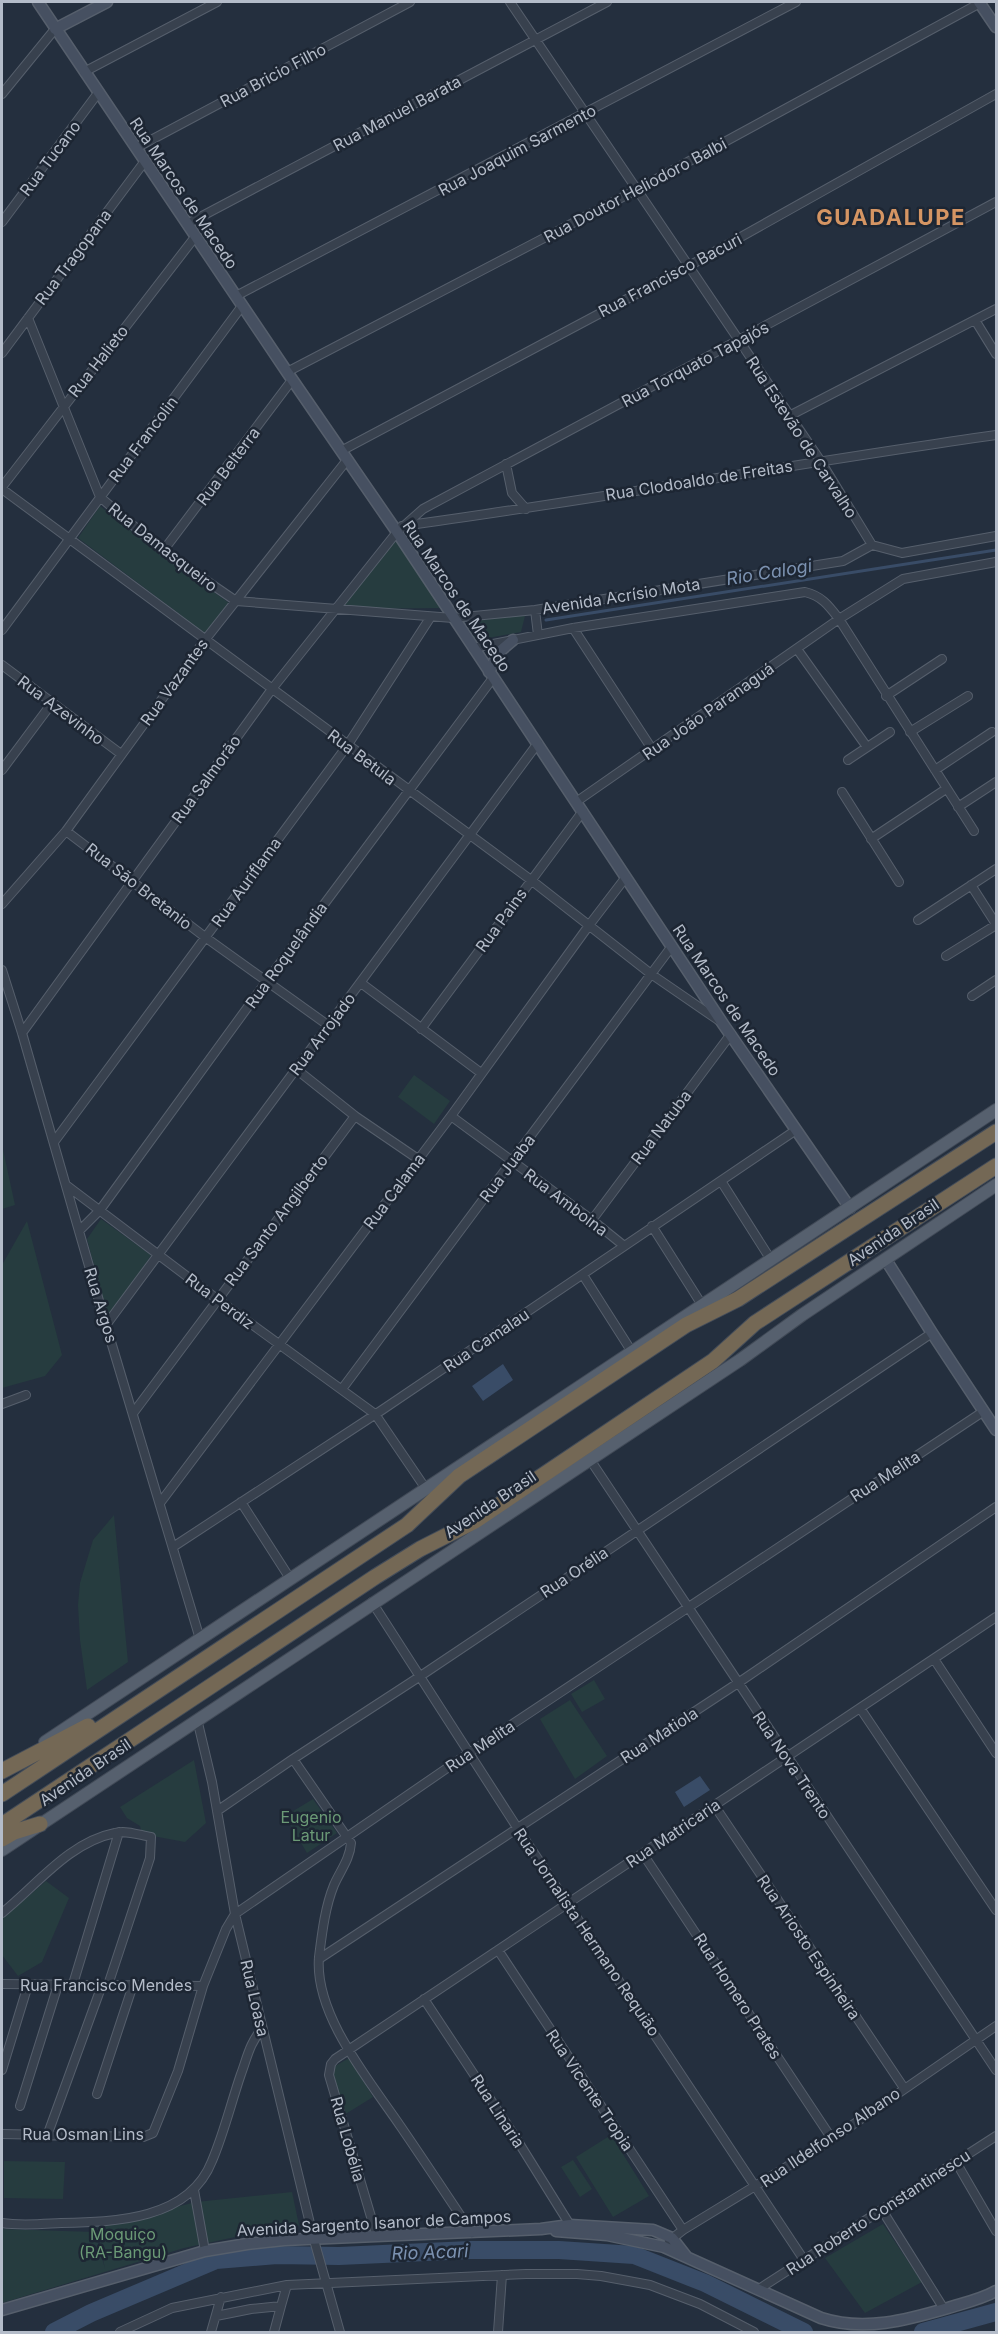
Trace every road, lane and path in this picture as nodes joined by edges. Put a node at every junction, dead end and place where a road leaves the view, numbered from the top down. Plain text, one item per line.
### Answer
1 (38, 2) edge
2 (107, 2) edge
3 (217, 2) edge
4 (410, 2) edge
5 (510, 2) edge
6 (607, 2) edge
7 (796, 2) edge
8 (980, 2) edge
9 (996, 27) edge
10 (55, 29) junction
11 (536, 40) junction
12 (84, 72) junction
13 (98, 93) junction
14 (2, 94) edge
15 (996, 94) edge
16 (586, 114) junction
17 (136, 148) junction
18 (145, 162) junction
19 (638, 189) junction
20 (996, 202) edge
21 (2, 222) edge
22 (187, 224) junction
23 (195, 237) junction
24 (689, 266) junction
25 (236, 296) junction
26 (242, 306) junction
27 (996, 309) edge
28 (28, 318) junction
29 (975, 320) junction
30 (739, 340) junction
31 (2, 353) edge
32 (996, 354) edge
33 (290, 376) junction
34 (62, 406) junction
35 (789, 416) junction
36 (996, 435) edge
37 (344, 456) junction
38 (820, 460) junction
39 (506, 464) junction
40 (2, 488) edge
41 (100, 497) junction
42 (526, 509) junction
43 (400, 529) junction
44 (996, 536) edge
45 (70, 539) junction
46 (872, 545) junction
47 (163, 551) junction
48 (996, 562) edge
49 (236, 600) junction
50 (336, 609) junction
51 (535, 610) junction
52 (430, 618) junction
53 (453, 618) junction
54 (839, 619) junction
55 (573, 628) junction
56 (2, 630) edge
57 (538, 635) junction
58 (205, 640) junction
59 (513, 640) junction
60 (472, 648) junction
61 (797, 649) junction
62 (942, 660) dead end
63 (2, 665) edge
64 (491, 675) junction
65 (272, 689) junction
66 (886, 696) junction
67 (968, 696) dead end
68 (52, 703) junction
69 (890, 732) dead end
70 (910, 732) junction
71 (992, 732) dead end
72 (538, 743) junction
73 (346, 746) junction
74 (867, 747) junction
75 (652, 749) junction
76 (121, 754) junction
77 (848, 760) dead end
78 (2, 770) edge
79 (935, 770) junction
80 (996, 782) edge
81 (946, 789) junction
82 (408, 791) junction
83 (842, 792) dead end
84 (580, 806) junction
85 (958, 807) junction
86 (66, 831) junction
87 (974, 831) dead end
88 (469, 836) junction
89 (871, 839) junction
90 (996, 869) edge
91 (626, 877) junction
92 (132, 880) junction
93 (531, 880) junction
94 (898, 882) dead end
95 (971, 885) junction
96 (2, 904) edge
97 (918, 920) dead end
98 (590, 924) junction
99 (996, 924) edge
100 (205, 938) junction
101 (672, 946) junction
102 (946, 956) dead end
103 (2, 970) edge
104 (651, 974) junction
105 (996, 980) edge
106 (266, 982) junction
107 (361, 983) junction
108 (972, 996) dead end
109 (723, 1024) junction
110 (328, 1026) junction
111 (421, 1029) junction
112 (22, 1033) junction
113 (731, 1034) junction
114 (296, 1069) junction
115 (481, 1073) junction
116 (996, 1110) edge
117 (355, 1116) junction
118 (451, 1116) junction
119 (796, 1130) junction
120 (996, 1132) edge
121 (54, 1142) junction
122 (418, 1159) junction
123 (512, 1161) junction
124 (996, 1166) edge
125 (721, 1181) junction
126 (66, 1185) junction
127 (996, 1185) edge
128 (850, 1208) junction
129 (100, 1210) junction
130 (592, 1220) junction
131 (652, 1226) junction
132 (79, 1231) junction
133 (623, 1245) junction
134 (157, 1254) junction
135 (771, 1260) junction
136 (886, 1260) junction
137 (583, 1275) junction
138 (216, 1299) junction
139 (702, 1305) junction
140 (106, 1325) junction
141 (932, 1333) junction
142 (279, 1344) junction
143 (632, 1352) junction
144 (342, 1389) junction
145 (26, 1395) dead end
146 (2, 1404) edge
147 (984, 1411) junction
148 (134, 1412) junction
149 (375, 1414) junction
150 (996, 1430) edge
151 (589, 1458) junction
152 (426, 1489) junction
153 (241, 1502) junction
154 (160, 1503) junction
155 (996, 1507) edge
156 (636, 1531) junction
157 (173, 1547) junction
158 (291, 1580) junction
159 (372, 1602) junction
160 (687, 1607) junction
161 (996, 1617) edge
162 (200, 1639) junction
163 (934, 1659) junction
164 (419, 1677) junction
165 (738, 1683) junction
166 (159, 1688) junction
167 (860, 1708) junction
168 (197, 1719) junction
169 (469, 1752) junction
170 (996, 1753) edge
171 (787, 1757) junction
172 (293, 1758) junction
173 (2, 1771) edge
174 (2, 1794) edge
175 (714, 1805) junction
176 (217, 1812) junction
177 (40, 1824) junction
178 (2, 1825) edge
179 (518, 1829) junction
180 (119, 1832) junction
181 (349, 1837) junction
182 (2, 1839) edge
183 (2, 1850) edge
184 (643, 1854) junction
185 (568, 1902) junction
186 (996, 1910) edge
187 (2, 1913) edge
188 (235, 1914) junction
189 (498, 1950) junction
190 (319, 1959) junction
191 (73, 1983) junction
192 (2, 1984) edge
193 (28, 1985) junction
194 (58, 1985) junction
195 (105, 1985) junction
196 (134, 1985) junction
197 (203, 1986) junction
198 (424, 1999) junction
199 (996, 2026) edge
200 (262, 2029) junction
201 (976, 2040) junction
202 (349, 2049) junction
203 (2, 2070) edge
204 (996, 2070) edge
205 (904, 2088) junction
206 (98, 2094) dead end
207 (20, 2106) dead end
208 (2, 2134) edge
209 (46, 2136) junction
210 (996, 2136) edge
211 (832, 2139) junction
212 (956, 2162) junction
213 (757, 2186) junction
214 (194, 2190) junction
215 (882, 2210) junction
216 (2, 2223) edge
217 (570, 2225) junction
218 (541, 2229) junction
219 (683, 2230) junction
220 (996, 2231) edge
221 (472, 2232) junction
222 (377, 2237) junction
223 (672, 2238) junction
224 (315, 2242) junction
225 (664, 2247) junction
226 (204, 2251) junction
227 (686, 2256) junction
228 (804, 2260) junction
229 (501, 2276) junction
230 (326, 2284) junction
231 (287, 2285) junction
232 (759, 2289) junction
233 (996, 2291) edge
234 (220, 2297) junction
235 (281, 2306) junction
236 (944, 2309) junction
237 (2, 2310) edge
238 (216, 2316) junction
239 (120, 2332) edge
240 (211, 2332) edge
241 (274, 2332) edge
242 (340, 2332) edge
243 (498, 2332) edge
244 (754, 2332) edge

1 - 10 main road, Rua Marcos de Macedo
2 - 10 main road
3 - 12 street
4 - 17 street, Rua Bricio Filho
5 - 11 street, Rua Estevão de Carvalho
6 - 11 street, Rua Manuel Barata
7 - 16 street, Rua Joaquim Sarmento
8 - 9 main road
8 - 19 street, Rua Doutor Heliodoro Balbi
10 - 12 main road, Rua Marcos de Macedo
10 - 14 street
11 - 16 street, Rua Estevão de Carvalho
11 - 22 street, Rua Manuel Barata
12 - 13 main road, Rua Marcos de Macedo
13 - 17 main road, Rua Marcos de Macedo
13 - 21 street, Rua Tucano
15 - 24 street, Rua Francisco Bacuri
16 - 19 street, Rua Estevão de Carvalho
16 - 25 street, Rua Joaquim Sarmento
17 - 18 main road, Rua Marcos de Macedo
18 - 22 main road, Rua Marcos de Macedo
18 - 28 street, Rua Tragopana
19 - 24 street, Rua Estevão de Carvalho
19 - 33 street, Rua Doutor Heliodoro Balbi
20 - 30 street, Rua Torquato Tapajós
22 - 23 main road, Rua Marcos de Macedo
23 - 25 main road, Rua Marcos de Macedo
23 - 34 street, Rua Halieto
24 - 30 street, Rua Estevão de Carvalho
24 - 37 street, Rua Francisco Bacuri
25 - 26 main road, Rua Marcos de Macedo
26 - 33 main road, Rua Marcos de Macedo
26 - 41 street, Rua Francolin
27 - 29 street
28 - 31 street, Rua Tragopana
28 - 34 street, Rua Damasqueiro
29 - 32 street
29 - 35 street
30 - 35 street, Rua Estevão de Carvalho
30 - 39 street, Rua Torquato Tapajós
33 - 37 main road, Rua Marcos de Macedo
33 - 47 street, Rua Belterra
34 - 40 street, Rua Halieto
34 - 41 street, Rua Damasqueiro
35 - 38 street, Rua Estevão de Carvalho
36 - 38 street, Rua Clodoaldo de Freitas
37 - 43 main road, Rua Marcos de Macedo
37 - 49 street, Rua Vazantes
38 - 42 street, Rua Clodoaldo de Freitas
38 - 46 street, Rua Estevão de Carvalho
39 - 42 street
39 - 43 street, Rua Torquato Tapajós
40 - 45 street, Rua Betula
41 - 45 street, Rua Francolin
41 - 47 street, Rua Damasqueiro
42 - 43 street, Rua Clodoaldo de Freitas
43 - 50 street, Rua Salmorão
43 - 53 main road, Rua Marcos de Macedo
44 - 46 street
45 - 56 street, Rua Francolin
45 - 58 street, Rua Betula
46 - 51 street, Avenida Acrísio Mota
47 - 49 street, Rua Damasqueiro
48 - 54 street
49 - 50 street, Rua Damasqueiro
49 - 58 street, Rua Vazantes
50 - 52 street, Rua Damasqueiro
50 - 65 street, Rua Salmorão
51 - 53 street, Avenida Acrísio Mota
51 - 57 street
52 - 53 street, Rua Damasqueiro
52 - 73 street, Rua Auriflama
53 - 60 main road, Rua Marcos de Macedo
54 - 55 street, Avenida Acrísio Mota
54 - 61 street, Rua João Paranaguá
54 - 66 street, Avenida Acrísio Mota
55 - 57 street, Avenida Acrísio Mota
55 - 75 street
57 - 59 street, Avenida Acrísio Mota
58 - 65 street, Rua Betula
58 - 76 street, Rua Vazantes
59 - 60 street, Avenida Acrísio Mota
59 - 64 main road
60 - 64 main road, Rua Marcos de Macedo
61 - 74 street
61 - 75 street, Rua João Paranaguá
62 - 66 street
63 - 68 street, Rua Azevinho
64 - 72 main road, Rua Marcos de Macedo
64 - 82 street, Rua Roquelândia
65 - 73 street, Rua Betula
65 - 92 street, Rua Salmorão
66 - 70 street, Avenida Acrísio Mota
67 - 70 street
68 - 76 street, Rua Azevinho
68 - 78 street
69 - 74 street
70 - 79 street, Avenida Acrísio Mota
71 - 79 street
72 - 84 main road, Rua Marcos de Macedo
72 - 88 street, Rua Arrojado
73 - 82 street, Rua Betula
73 - 100 street, Rua Auriflama
74 - 77 street
75 - 84 street, Rua João Paranaguá
76 - 86 street, Rua Vazantes
79 - 81 street, Avenida Acrísio Mota
80 - 85 street
81 - 85 street, Avenida Acrísio Mota
81 - 89 street
82 - 88 street, Rua Betula
82 - 106 street, Rua Roquelândia
83 - 89 street
84 - 91 main road, Rua Marcos de Macedo
84 - 93 street, Rua Pains
85 - 87 street, Avenida Acrísio Mota
86 - 92 street, Rua São Bretanio
86 - 96 street, Rua Vazantes
88 - 93 street, Rua Betula
88 - 107 street, Rua Arrojado
89 - 94 street
90 - 95 street
91 - 98 street, Rua Calama
91 - 101 main road, Rua Marcos de Macedo
92 - 100 street, Rua São Bretanio
92 - 112 street, Rua Salmorão
93 - 98 street, Rua Betula
93 - 111 street, Rua Pains
95 - 97 street
95 - 99 street
98 - 104 street, Rua Betula
98 - 115 street, Rua Calama
99 - 102 street
100 - 106 street, Rua São Bretanio
100 - 121 street, Rua Auriflama
101 - 104 street, Rua Juaba
101 - 109 main road, Rua Marcos de Macedo
103 - 112 street, Rua Argos
104 - 109 street, Rua Betula
104 - 123 street, Rua Juaba
105 - 108 street
106 - 110 street, Rua São Bretanio
106 - 129 street, Rua Roquelândia
107 - 110 street, Rua Arrojado
107 - 111 street
109 - 113 main road, Rua Marcos de Macedo
110 - 114 street, Rua Arrojado
111 - 115 street
112 - 121 street, Rua Argos
113 - 119 main road, Rua Marcos de Macedo
113 - 130 street, Rua Natuba
114 - 117 street
114 - 134 street, Rua Arrojado
115 - 118 street, Rua Calama
116 - 128 main road
117 - 122 street
117 - 138 street, Rua Santo Angilberto
118 - 122 street, Rua Calama
118 - 123 street, Rua Amboina
119 - 125 street, Rua Camalau
119 - 128 main road, Rua Marcos de Macedo
120 - 166 highway, Avenida Brasil
121 - 126 street, Rua Argos
122 - 142 street, Rua Calama
123 - 130 street, Rua Amboina
123 - 144 street, Rua Juaba
124 - 178 highway, Avenida Brasil
125 - 131 street, Rua Camalau
125 - 135 street
126 - 129 street, Rua Perdiz
126 - 132 street, Rua Argos
127 - 136 main road, Avenida Brasil
128 - 135 main road
129 - 132 street, Rua Roquelândia
129 - 134 street, Rua Perdiz
130 - 133 street, Rua Amboina
131 - 133 street, Rua Camalau
131 - 139 street
132 - 140 street, Rua Argos
133 - 137 street, Rua Camalau
134 - 138 street, Rua Perdiz
134 - 140 street, Rua Arrojado
135 - 139 main road
136 - 141 main road
136 - 151 main road, Avenida Brasil
137 - 143 street
137 - 149 street, Rua Camalau
138 - 142 street, Rua Perdiz
138 - 148 street, Rua Santo Angilberto
139 - 143 main road
140 - 148 street, Rua Argos
141 - 147 main road
141 - 156 street, Rua Orélia
142 - 144 street, Rua Perdiz
142 - 154 street, Rua Calama
143 - 152 main road
144 - 149 street, Rua Perdiz
145 - 146 street
147 - 150 main road
147 - 160 street, Rua Melita
148 - 154 street, Rua Argos
149 - 152 street, Rua Perdiz
149 - 153 street, Rua Camalau
151 - 156 street, Rua Nova Trento
151 - 159 main road, Avenida Brasil
152 - 158 main road
153 - 157 street, Rua Camalau
153 - 158 street
154 - 157 street, Rua Argos
155 - 165 street, Rua Matiola
156 - 160 street, Rua Nova Trento
156 - 164 street, Rua Orélia
157 - 162 street, Rua Argos
158 - 162 main road
159 - 164 street, Rua Jornalista Hermano Requião
159 - 168 main road, Avenida Brasil
160 - 165 street, Rua Nova Trento
160 - 169 street, Rua Melita
161 - 163 street, Rua Matricaria
162 - 173 main road
163 - 167 street, Rua Matricaria
163 - 170 street
164 - 169 street, Rua Jornalista Hermano Requião
164 - 172 street, Rua Orélia
165 - 171 street, Rua Nova Trento
165 - 179 street, Rua Matiola
166 - 173 highway
166 - 174 highway, Avenida Brasil
167 - 171 street, Rua Matricaria
167 - 186 street
168 - 176 street, Rua Loasa
168 - 177 main road, Avenida Brasil
169 - 179 street, Rua Jornalista Hermano Requião
169 - 181 street, Rua Melita
171 - 175 street, Rua Matricaria
171 - 201 street, Rua Nova Trento
172 - 176 street, Rua Orélia
172 - 181 street
175 - 184 street, Rua Matricaria
175 - 205 street, Rua Ariosto Espinheira
176 - 188 street, Rua Loasa
177 - 182 highway
177 - 183 main road, Avenida Brasil
179 - 185 street, Rua Jornalista Hermano Requião
179 - 190 street, Rua Matiola
180 - 187 street
180 - 191 street
180 - 195 street
181 - 188 street, Rua Melita
181 - 190 street
184 - 185 street, Rua Matricaria
184 - 211 street, Rua Homero Prates
185 - 189 street, Rua Matricaria
185 - 213 street, Rua Jornalista Hermano Requião
188 - 197 street, Rua Francisco Mendes
188 - 200 street, Rua Loasa
189 - 198 street, Rua Matricaria
189 - 219 street, Rua Vicente Tropia
190 - 202 street
191 - 194 street, Rua Francisco Mendes
191 - 195 street, Rua Francisco Mendes
192 - 193 street, Rua Francisco Mendes
193 - 194 street, Rua Francisco Mendes
193 - 203 street
194 - 207 street
195 - 196 street, Rua Francisco Mendes
195 - 209 street
196 - 197 street, Rua Francisco Mendes
196 - 206 street
197 - 209 street, Rua Osman Lins
198 - 202 street, Rua Matricaria
198 - 217 street, Rua Linaria
199 - 201 street, Rua Ildelfonso Albano
200 - 214 street
200 - 224 street, Rua Loasa
201 - 204 street, Rua Nova Trento
201 - 205 street, Rua Ildelfonso Albano
202 - 221 street
202 - 222 street, Rua Lobélia
205 - 211 street, Rua Ildelfonso Albano
208 - 209 street, Rua Osman Lins
210 - 212 street, Rua Roberto Constantinescu
211 - 213 street, Rua Ildelfonso Albano
212 - 215 street, Rua Roberto Constantinescu
212 - 220 street
213 - 219 street, Rua Ildelfonso Albano
213 - 228 street, Rua Jornalista Hermano Requião
214 - 216 street
214 - 226 street
215 - 228 street, Rua Roberto Constantinescu
215 - 236 street
217 - 218 main road, Avenida Sargento Isanor de Campos
217 - 223 main road, Avenida Sargento Isanor de Campos
218 - 221 main road, Avenida Sargento Isanor de Campos
218 - 225 main road, Avenida Sargento Isanor de Campos
219 - 223 street, Rua Ildelfonso Albano
221 - 222 main road, Avenida Sargento Isanor de Campos
222 - 224 main road, Avenida Sargento Isanor de Campos
223 - 225 street, Rua Ildelfonso Albano
223 - 227 main road, Avenida Sargento Isanor de Campos
224 - 226 main road, Avenida Sargento Isanor de Campos
224 - 230 street, Rua Loasa
225 - 227 main road, Avenida Sargento Isanor de Campos
226 - 237 main road, Avenida Sargento Isanor de Campos
227 - 232 main road, Avenida Sargento Isanor de Campos
228 - 232 street, Rua Roberto Constantinescu
229 - 230 street
229 - 243 street
229 - 244 street
230 - 231 street
230 - 242 street, Rua Loasa
231 - 234 street
231 - 235 street
232 - 236 main road, Avenida Sargento Isanor de Campos
233 - 236 main road, Avenida Sargento Isanor de Campos
234 - 238 street
234 - 239 street
235 - 238 street
235 - 241 street
238 - 240 street

